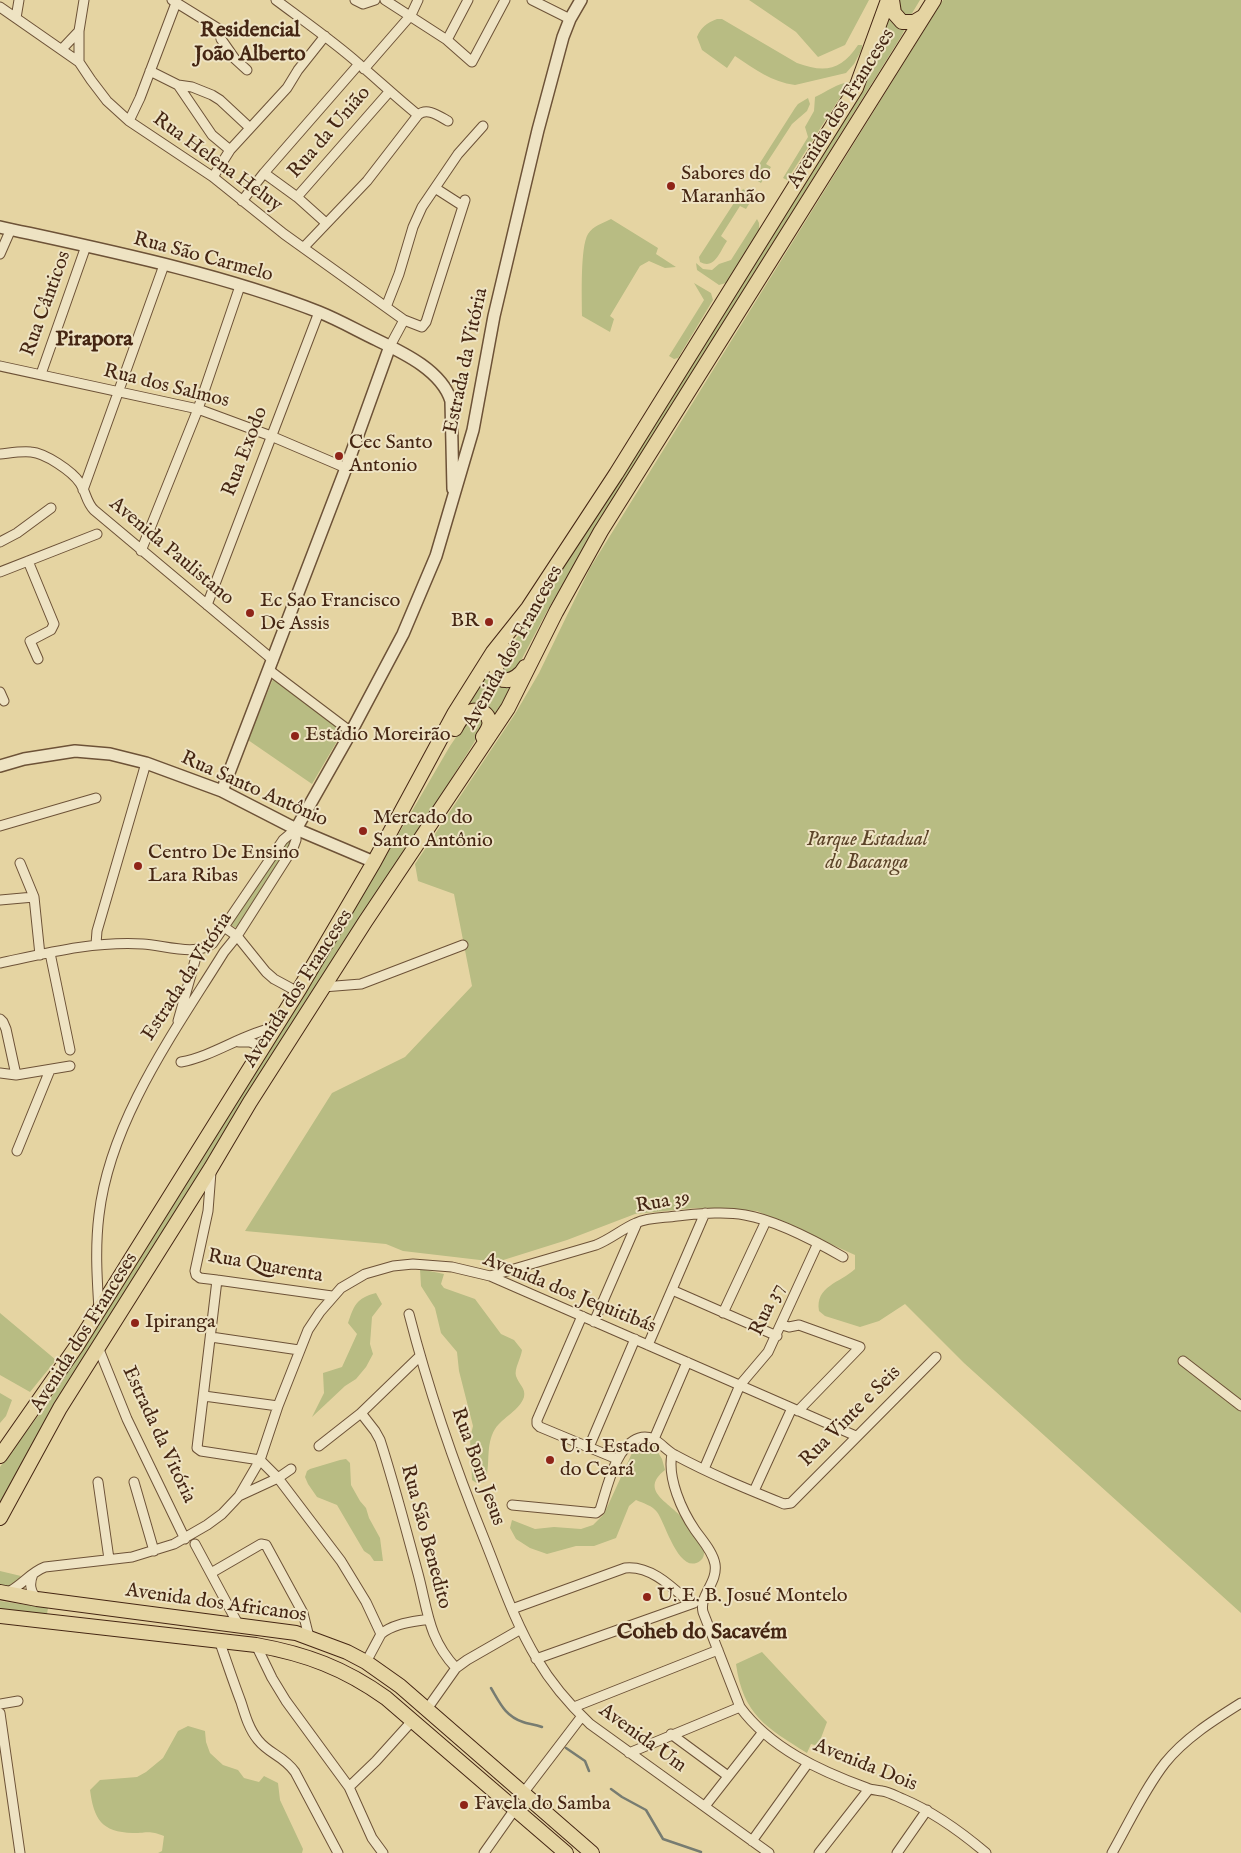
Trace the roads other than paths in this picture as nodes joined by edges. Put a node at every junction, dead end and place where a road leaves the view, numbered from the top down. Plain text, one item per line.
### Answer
1 (19, 0) edge
2 (84, 0) edge
3 (276, 0) edge
4 (355, 0) edge
5 (375, 0) edge
6 (385, 0) edge
7 (418, 0) edge
8 (468, 0) edge
9 (505, 0) edge
10 (532, 0) edge
11 (581, 0) edge
12 (888, 0) edge
13 (892, 0) edge
14 (934, 0) edge
15 (174, 2) edge
16 (0, 7) edge
17 (411, 15) junction
18 (925, 15) junction
19 (16, 18) junction
20 (570, 19) junction
21 (79, 31) junction
22 (325, 36) junction
23 (447, 40) junction
24 (62, 49) junction
25 (80, 62) junction
26 (362, 66) junction
27 (247, 70) dead end
28 (150, 71) junction
29 (178, 86) junction
30 (389, 92) junction
31 (418, 114) junction
32 (448, 121) dead end
33 (129, 122) junction
34 (483, 126) dead end
35 (249, 127) junction
36 (230, 150) junction
37 (264, 173) junction
38 (213, 177) junction
39 (435, 188) junction
40 (297, 197) junction
41 (242, 201) junction
42 (326, 223) junction
43 (5, 228) edge
44 (86, 246) junction
45 (304, 247) junction
46 (0, 254) edge
47 (164, 265) junction
48 (240, 286) junction
49 (386, 307) junction
50 (319, 312) junction
51 (404, 320) junction
52 (390, 346) junction
53 (0, 366) edge
54 (41, 374) junction
55 (118, 392) junction
56 (198, 409) junction
57 (271, 436) junction
58 (0, 454) edge
59 (346, 468) junction
60 (83, 490) junction
61 (454, 498) junction
62 (51, 508) dead end
63 (97, 534) dead end
64 (0, 542) edge
65 (141, 551) junction
66 (28, 561) junction
67 (0, 572) edge
68 (207, 605) junction
69 (528, 608) junction
70 (556, 612) junction
71 (38, 659) dead end
72 (271, 665) junction
73 (0, 692) edge
74 (4, 702) dead end
75 (351, 732) junction
76 (146, 763) junction
77 (0, 766) edge
78 (416, 788) junction
79 (222, 791) junction
80 (96, 798) dead end
81 (439, 810) junction
82 (0, 826) edge
83 (296, 830) junction
84 (374, 862) junction
85 (20, 863) dead end
86 (34, 896) junction
87 (0, 900) edge
88 (224, 927) junction
89 (237, 936) junction
90 (96, 944) junction
91 (463, 945) dead end
92 (198, 950) junction
93 (50, 953) junction
94 (40, 955) junction
95 (0, 964) edge
96 (324, 987) junction
97 (298, 992) junction
98 (0, 1019) edge
99 (276, 1027) junction
100 (175, 1031) junction
101 (236, 1042) junction
102 (263, 1047) junction
103 (70, 1050) dead end
104 (181, 1062) dead end
105 (70, 1066) dead end
106 (50, 1070) junction
107 (0, 1074) edge
108 (16, 1075) junction
109 (17, 1151) dead end
110 (211, 1168) junction
111 (192, 1198) junction
112 (208, 1211) junction
113 (705, 1213) junction
114 (766, 1221) junction
115 (636, 1223) junction
116 (818, 1243) junction
117 (843, 1257) dead end
118 (490, 1276) junction
119 (217, 1280) junction
120 (672, 1290) junction
121 (332, 1296) junction
122 (99, 1310) junction
123 (723, 1313) junction
124 (409, 1314) dead end
125 (582, 1316) junction
126 (594, 1322) junction
127 (782, 1325) junction
128 (777, 1336) junction
129 (211, 1337) junction
130 (635, 1340) junction
131 (648, 1345) junction
132 (98, 1347) junction
133 (300, 1350) junction
134 (420, 1356) junction
135 (936, 1357) dead end
136 (1183, 1361) dead end
137 (687, 1362) junction
138 (740, 1385) junction
139 (204, 1396) junction
140 (278, 1406) junction
141 (1241, 1406) edge
142 (795, 1409) junction
143 (361, 1413) junction
144 (856, 1436) junction
145 (654, 1439) junction
146 (319, 1446) dead end
147 (589, 1447) junction
148 (672, 1454) junction
149 (0, 1456) edge
150 (617, 1459) junction
151 (260, 1460) junction
152 (290, 1469) dead end
153 (704, 1470) junction
154 (278, 1478) junction
155 (98, 1482) dead end
156 (134, 1482) dead end
157 (754, 1492) junction
158 (239, 1496) junction
159 (512, 1504) dead end
160 (0, 1518) edge
161 (185, 1539) junction
162 (195, 1544) dead end
163 (154, 1551) junction
164 (109, 1560) junction
165 (35, 1571) junction
166 (212, 1573) junction
167 (3, 1593) edge
168 (38, 1599) junction
169 (703, 1599) junction
170 (691, 1604) junction
171 (512, 1609) junction
172 (0, 1616) edge
173 (429, 1619) junction
174 (238, 1624) junction
175 (258, 1628) junction
176 (521, 1629) junction
177 (381, 1634) junction
178 (310, 1637) junction
179 (219, 1640) junction
180 (256, 1645) junction
181 (718, 1650) junction
182 (536, 1659) junction
183 (366, 1662) junction
184 (456, 1668) junction
185 (18, 1701) dead end
186 (1241, 1703) edge
187 (0, 1704) edge
188 (574, 1707) junction
189 (740, 1707) junction
190 (427, 1709) junction
191 (0, 1713) edge
192 (582, 1716) junction
193 (413, 1720) junction
194 (763, 1732) junction
195 (671, 1734) junction
196 (628, 1753) junction
197 (808, 1763) junction
198 (728, 1776) junction
199 (349, 1787) junction
200 (868, 1789) junction
201 (524, 1792) junction
202 (705, 1806) junction
203 (515, 1809) junction
204 (927, 1810) junction
205 (752, 1841) junction
206 (20, 1853) edge
207 (338, 1853) edge
208 (384, 1853) edge
209 (484, 1853) edge
210 (566, 1853) edge
211 (592, 1853) edge
212 (769, 1853) edge
213 (819, 1853) edge
214 (897, 1853) edge
215 (986, 1853) edge
216 (1112, 1853) edge

1 - 19 street
2 - 21 street
3 - 22 street
4 - 5 street
6 - 17 street
7 - 17 street
8 - 23 street
9 - 23 street
10 - 20 street
11 - 20 street, Estrada da Vitória
12 - 69 main road, Avenida dos Franceses
13 - 18 main road
14 - 18 main road, Avenida dos Franceses
15 - 27 street
15 - 28 street
16 - 19 street, Rua Helena Heluy
17 - 23 street
17 - 26 street
18 - 70 main road, Avenida dos Franceses
19 - 24 street, Rua Helena Heluy
20 - 61 street, Estrada da Vitória
21 - 24 street
21 - 25 street
22 - 26 street
22 - 35 street
24 - 25 street, Rua Helena Heluy
25 - 33 street, Rua Helena Heluy
26 - 30 street
26 - 37 street
28 - 29 street
28 - 33 street
29 - 35 street
29 - 36 street
30 - 31 street
30 - 40 street, Rua da União
31 - 32 street
31 - 42 street
33 - 38 street, Rua Helena Heluy
34 - 39 street
35 - 36 street
36 - 38 street
37 - 40 street
37 - 41 street
38 - 41 street, Rua Helena Heluy
39 - 49 street
39 - 51 street, Rua Helena Heluy
40 - 42 street
41 - 45 street, Rua Helena Heluy
42 - 45 street
43 - 44 street, Rua São Carmelo
43 - 46 street
44 - 47 street, Rua São Carmelo
44 - 54 street, Rua Cânticos
45 - 49 street, Rua Helena Heluy
47 - 48 street, Rua São Carmelo
47 - 55 street
48 - 50 street, Rua São Carmelo
48 - 56 street
49 - 51 street, Rua Helena Heluy
50 - 52 street, Rua São Carmelo
50 - 57 street, Rua Exodo
51 - 52 street
52 - 59 street
52 - 61 street, Rua São Carmelo
53 - 54 street, Rua dos Salmos
54 - 55 street, Rua dos Salmos
55 - 56 street, Rua dos Salmos
55 - 60 street
56 - 57 street, Rua dos Salmos
56 - 65 street
57 - 59 street, Rua dos Salmos
57 - 68 street, Rua Exodo
58 - 60 street, Avenida Paulistano
59 - 72 street
60 - 65 street, Avenida Paulistano
61 - 75 street, Estrada da Vitória
62 - 64 street
63 - 66 street
65 - 68 street, Avenida Paulistano
66 - 67 street
66 - 71 street
68 - 72 street, Avenida Paulistano
69 - 70 main road
69 - 78 main road, Avenida dos Franceses
70 - 81 main road, Avenida dos Franceses
72 - 75 street, Avenida Paulistano
72 - 79 street
73 - 74 street
75 - 83 street, Estrada da Vitória
76 - 77 street, Rua Santo Antônio
76 - 79 street, Rua Santo Antônio
76 - 90 street
78 - 81 main road
78 - 84 main road, Avenida dos Franceses
79 - 83 street, Rua Santo Antônio
80 - 82 street
81 - 96 main road, Avenida dos Franceses
83 - 84 street, Rua Santo Antônio
83 - 88 street
83 - 89 street, Estrada da Vitória
84 - 97 main road, Avenida dos Franceses
85 - 86 street
86 - 87 street
86 - 94 street
88 - 89 street
88 - 92 street
89 - 97 street
89 - 100 street, Estrada da Vitória
90 - 92 street
90 - 93 street
91 - 96 street
92 - 100 street
93 - 94 street
93 - 103 street
94 - 95 street
96 - 110 main road, Avenida dos Franceses
97 - 99 main road, Avenida dos Franceses
98 - 108 street
99 - 101 street
99 - 102 main road, Avenida dos Franceses
100 - 122 street, Estrada da Vitória
101 - 102 street
101 - 104 street
102 - 122 main road, Avenida dos Franceses
105 - 106 street
106 - 108 street
106 - 109 street
107 - 108 street
110 - 111 main road, Avenida dos Franceses
110 - 112 street, Rua Quarenta
111 - 112 street
111 - 132 main road, Avenida dos Franceses
112 - 119 street, Rua Quarenta
113 - 114 street, Rua 39
113 - 115 street, Rua 39
113 - 120 street
114 - 116 street, Rua 39
114 - 123 street
115 - 118 street, Rua 39
115 - 126 street
116 - 117 street, Rua 39
116 - 127 street, Rua 37
118 - 121 street, Avenida dos Jequitibás
118 - 125 street, Avenida dos Jequitibás
119 - 121 street, Rua Quarenta
119 - 129 street
120 - 123 street
120 - 131 street
121 - 133 street, Avenida dos Jequitibás
122 - 149 main road, Avenida dos Franceses
123 - 128 street
124 - 134 street, Rua Bom Jesus
125 - 126 street, Avenida dos Jequitibás
125 - 147 street
126 - 130 street, Avenida dos Jequitibás
127 - 128 street, Rua 37
127 - 142 street
128 - 138 street, Rua 37
129 - 133 street
129 - 139 street
130 - 131 street, Avenida dos Jequitibás
130 - 147 street
131 - 137 street, Avenida dos Jequitibás
132 - 160 main road, Avenida dos Franceses
132 - 161 street, Estrada da Vitória
133 - 140 street, Avenida dos Jequitibás
134 - 143 street
134 - 171 street, Rua Bom Jesus
135 - 144 street, Rua Vinte e Seis
136 - 141 street
137 - 138 street, Avenida dos Jequitibás
137 - 145 street
138 - 142 street, Avenida dos Jequitibás
138 - 153 street, Rua 37
139 - 140 street
139 - 151 street
140 - 151 street, Avenida dos Jequitibás
142 - 144 street, Avenida dos Jequitibás
142 - 157 street
143 - 146 street
143 - 173 street, Rua São Benedito
144 - 157 street, Rua Vinte e Seis
145 - 148 street
145 - 150 street
147 - 150 street
148 - 153 street
148 - 169 street
150 - 159 street
151 - 154 street
151 - 158 street, Avenida dos Jequitibás
152 - 154 street
153 - 157 street
154 - 158 street
154 - 177 street
155 - 164 street
156 - 163 street
158 - 161 street
161 - 163 street
162 - 166 street
163 - 164 street
164 - 165 street
165 - 167 street
165 - 168 street
166 - 174 street
166 - 178 street
167 - 168 main road, Avenida dos Africanos
168 - 174 main road, Avenida dos Africanos
169 - 170 street
169 - 181 street, Avenida Dois
170 - 171 street
170 - 182 street
171 - 176 street, Rua Bom Jesus
172 - 179 main road, Avenida dos Africanos
173 - 177 street
173 - 184 street, Rua São Benedito
174 - 175 main road, Avenida dos Africanos
175 - 178 main road, Avenida dos Africanos
175 - 180 main road
176 - 182 street, Avenida Um
176 - 184 street
177 - 183 street
178 - 183 main road, Avenida dos Africanos
179 - 180 main road, Avenida dos Africanos
179 - 207 street
180 - 193 main road, Avenida dos Africanos
180 - 199 street
181 - 188 street
181 - 189 street, Avenida Dois
182 - 188 street, Avenida Um
183 - 190 main road, Avenida dos Africanos
184 - 190 street
185 - 187 street
186 - 216 street
188 - 192 street, Avenida Um
189 - 194 street, Avenida Dois
189 - 195 street
190 - 201 main road, Avenida dos Africanos
191 - 206 street
192 - 196 street, Avenida Um
192 - 201 street
193 - 199 street
193 - 203 main road, Avenida dos Africanos
194 - 197 street, Avenida Dois
194 - 198 street
195 - 196 street
195 - 198 street
196 - 202 street, Avenida Um
197 - 200 street, Avenida Dois
197 - 205 street
198 - 202 street
199 - 208 street
200 - 204 street, Avenida Dois
200 - 213 street
201 - 211 main road, Avenida dos Africanos
202 - 205 street, Avenida Um
203 - 209 street
203 - 210 main road, Avenida dos Africanos
204 - 214 street
204 - 215 street, Avenida Dois
205 - 212 street, Avenida Um

